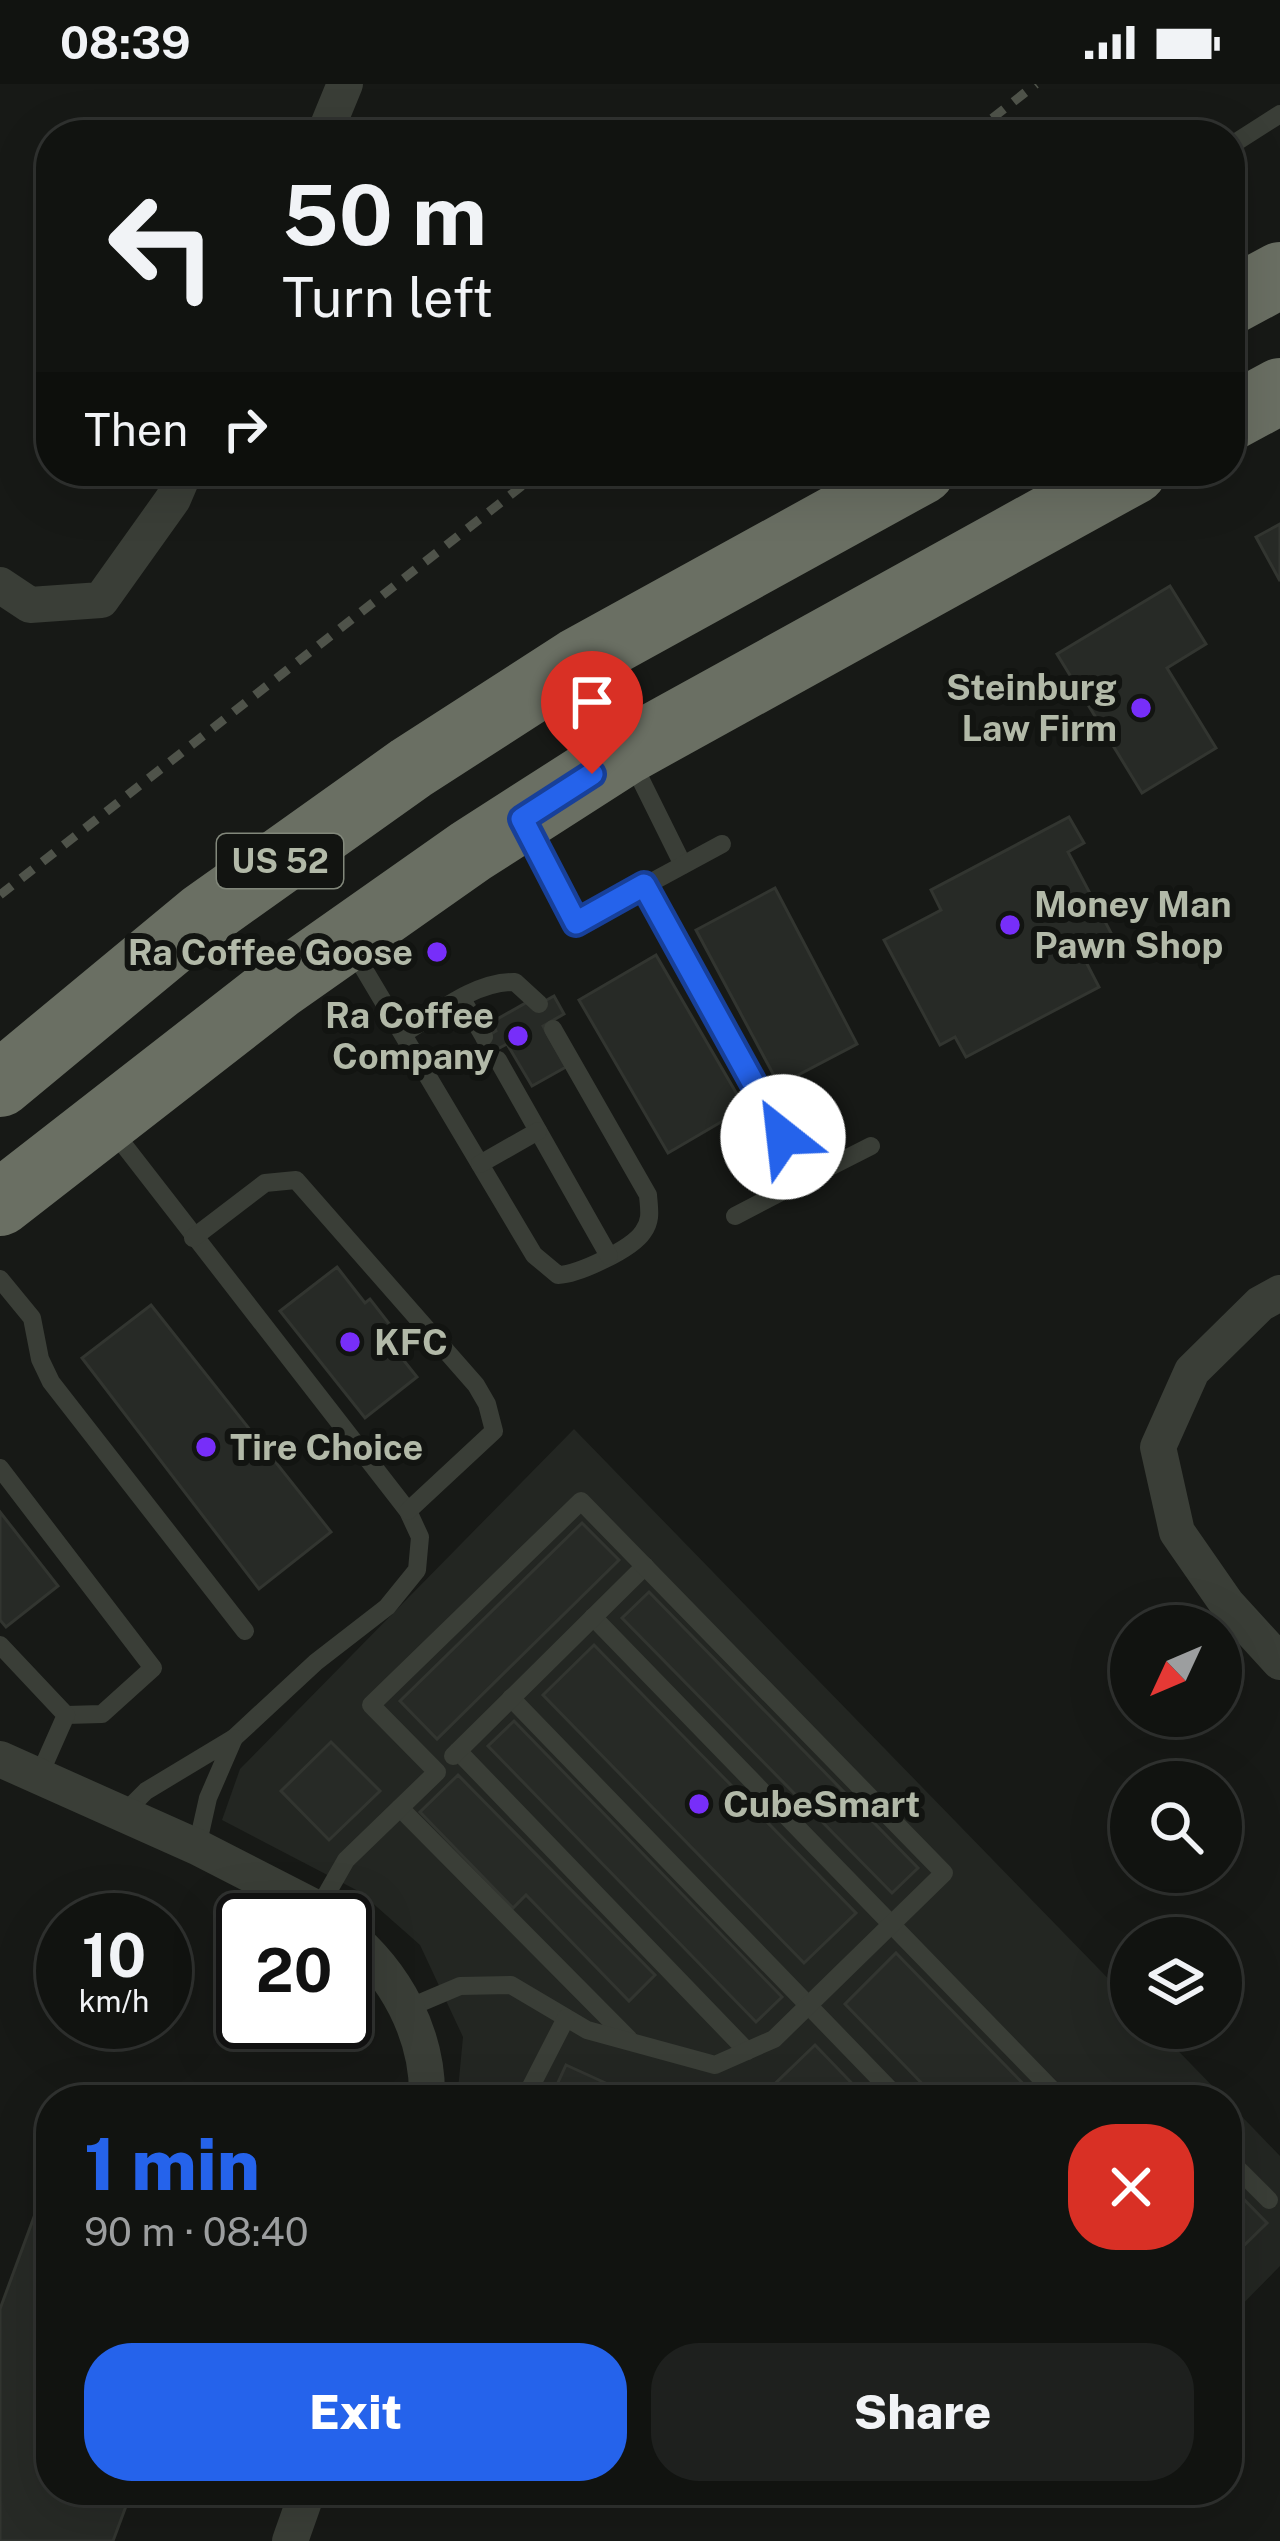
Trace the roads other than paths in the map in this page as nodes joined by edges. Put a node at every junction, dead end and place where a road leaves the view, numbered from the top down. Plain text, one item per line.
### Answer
1 (345, 84) edge
2 (1280, 114) edge
3 (330, 120) edge
4 (1245, 136) edge
5 (1280, 275) edge
6 (1245, 294) edge
7 (1280, 391) edge
8 (1245, 410) edge
9 (179, 486) edge
10 (895, 486) edge
11 (1107, 486) edge
12 (0, 585) edge
13 (627, 752) junction
14 (522, 819) junction
15 (722, 844) dead end
16 (683, 865) junction
17 (644, 885) junction
18 (346, 939) junction
19 (462, 999) junction
20 (539, 1004) dead end
21 (554, 1029) dead end
22 (403, 1034) junction
23 (484, 1036) dead end
24 (498, 1060) dead end
25 (0, 1084) edge
26 (105, 1121) junction
27 (538, 1131) junction
28 (871, 1145) dead end
29 (480, 1164) junction
30 (806, 1179) junction
31 (0, 1203) edge
32 (735, 1216) dead end
33 (194, 1238) junction
34 (609, 1256) junction
35 (0, 1279) edge
36 (1280, 1294) edge
37 (0, 1468) edge
38 (408, 1511) junction
39 (645, 1566) junction
40 (593, 1617) junction
41 (245, 1631) dead end
42 (0, 1645) edge
43 (1280, 1663) edge
44 (511, 1698) junction
45 (67, 1715) junction
46 (234, 1738) junction
47 (458, 1751) junction
48 (0, 1759) edge
49 (437, 1772) junction
50 (39, 1776) junction
51 (400, 1808) junction
52 (122, 1815) junction
53 (197, 1847) junction
54 (281, 1893) edge
55 (338, 1893) edge
56 (892, 1924) junction
57 (372, 1962) edge
58 (808, 2005) junction
59 (408, 2008) junction
60 (566, 2018) junction
61 (632, 2042) junction
62 (747, 2051) junction
63 (426, 2085) edge
64 (532, 2085) edge
65 (886, 2085) edge
66 (1048, 2085) edge
67 (1242, 2173) edge
68 (1269, 2200) dead end
69 (303, 2505) edge
70 (290, 2541) edge

1 - 3 street
2 - 4 lane
5 - 6 highway
7 - 8 highway
9 - 12 street
10 - 25 highway, US 52
11 - 13 highway, US 52
13 - 14 highway, US 52
13 - 16 lane
14 - 17 lane
14 - 18 highway, US 52
15 - 16 lane
16 - 17 lane
17 - 30 lane
18 - 22 lane
18 - 26 highway, US 52
19 - 20 lane
19 - 22 lane
19 - 23 lane
21 - 34 lane
22 - 29 lane
24 - 27 lane
26 - 31 highway, US 52
26 - 33 lane
27 - 29 lane
27 - 34 lane
28 - 30 lane
29 - 34 lane
30 - 32 lane
33 - 38 lane
33 - 38 lane
35 - 41 lane
36 - 43 street
37 - 45 lane
38 - 46 lane
39 - 40 lane
39 - 49 lane
39 - 56 lane
40 - 44 lane
40 - 56 lane
42 - 45 lane
44 - 47 lane
44 - 58 lane
45 - 50 lane
46 - 52 lane
46 - 53 lane
47 - 49 lane
47 - 62 lane
48 - 50 street
49 - 51 lane
50 - 52 street
51 - 55 lane
51 - 61 lane
52 - 53 street
53 - 54 street
56 - 58 lane
56 - 66 lane
57 - 59 street
58 - 62 lane
58 - 65 lane
59 - 60 lane
59 - 63 street
60 - 61 lane
60 - 64 lane
61 - 62 lane
67 - 68 lane
69 - 70 street

